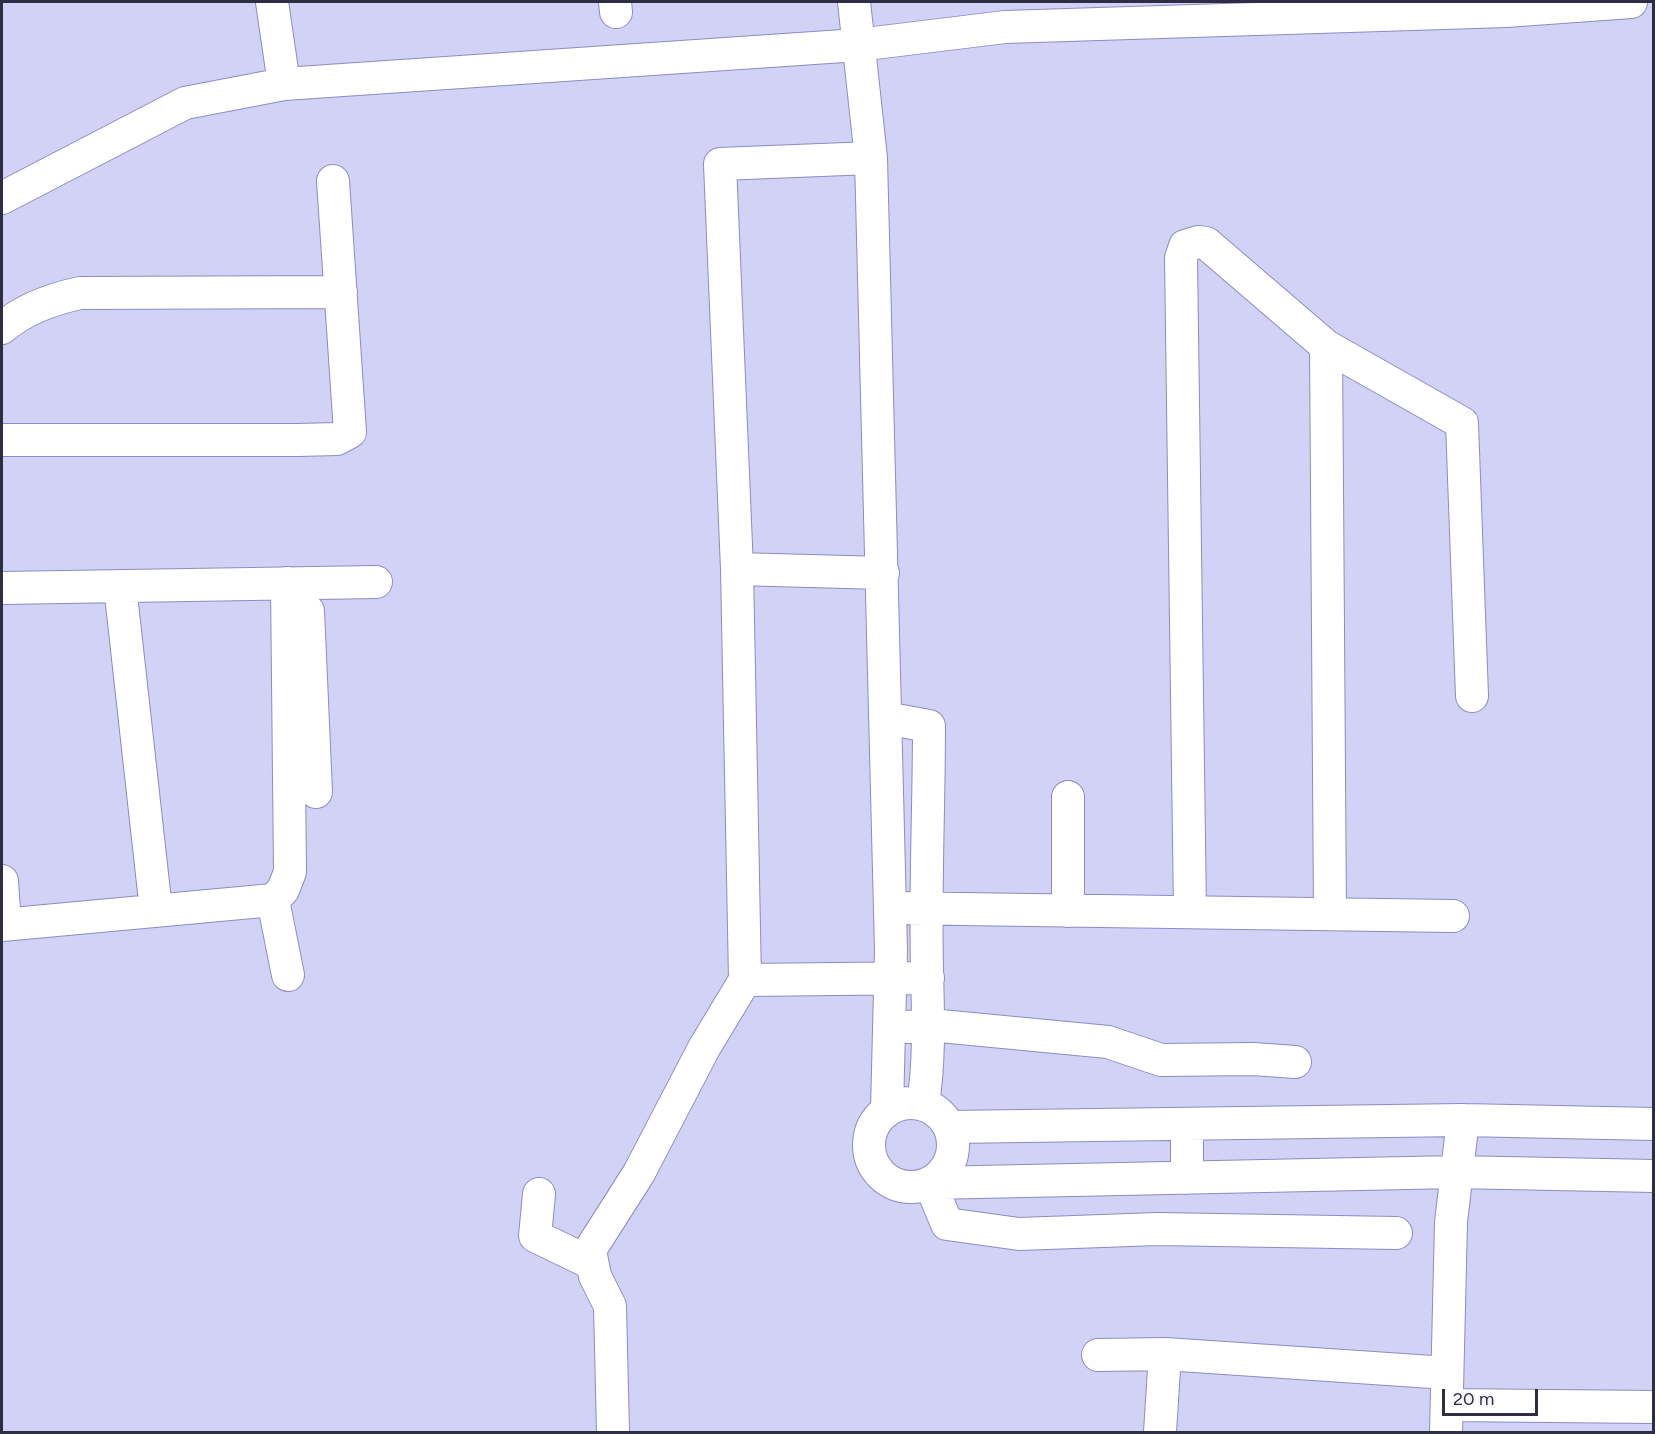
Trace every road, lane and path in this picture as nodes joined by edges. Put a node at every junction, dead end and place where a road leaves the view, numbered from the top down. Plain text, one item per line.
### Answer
1 (272, 2) edge
2 (854, 2) edge
3 (1631, 2) edge
4 (1506, 6) edge
5 (1003, 14) edge
6 (858, 45) junction
7 (284, 84) junction
8 (871, 158) junction
9 (333, 181) dead end
10 (2, 198) edge
11 (341, 292) junction
12 (2, 328) edge
13 (1326, 346) junction
14 (2, 440) edge
15 (736, 569) junction
16 (883, 573) junction
17 (376, 582) dead end
18 (297, 583) junction
19 (120, 586) junction
20 (2, 588) edge
21 (1473, 696) dead end
22 (885, 718) junction
23 (316, 792) dead end
24 (1068, 796) dead end
25 (2, 881) edge
26 (273, 900) junction
27 (890, 908) junction
28 (928, 908) junction
29 (156, 910) junction
30 (1068, 911) junction
31 (1190, 912) junction
32 (1330, 914) junction
33 (1453, 916) dead end
34 (3, 925) edge
35 (288, 975) dead end
36 (891, 978) junction
37 (928, 978) junction
38 (745, 980) junction
39 (930, 1025) junction
40 (889, 1028) junction
41 (1295, 1062) dead end
42 (923, 1104) junction
43 (886, 1110) junction
44 (1463, 1120) junction
45 (1187, 1124) junction
46 (1653, 1124) edge
47 (950, 1127) junction
48 (1455, 1172) junction
49 (1653, 1176) edge
50 (1187, 1178) junction
51 (930, 1183) junction
52 (539, 1194) dead end
53 (1396, 1233) dead end
54 (591, 1263) junction
55 (1165, 1354) junction
56 (1098, 1355) dead end
57 (1447, 1373) junction
58 (1653, 1407) edge
59 (1447, 1419) edge
60 (1572, 1419) edge
61 (614, 1432) edge
62 (1160, 1432) edge

1 - 7 street
2 - 6 street
3 - 4 street
4 - 5 street
5 - 6 street
6 - 7 street
6 - 8 street
7 - 10 street
8 - 15 street
8 - 16 street
9 - 11 street
11 - 12 street
11 - 14 street
13 - 21 street
13 - 31 street
13 - 32 street
15 - 16 street
15 - 38 street
16 - 22 street
17 - 18 street
18 - 19 street
18 - 23 street
18 - 26 street
19 - 20 street
19 - 29 street
22 - 27 street
22 - 28 street
24 - 30 street
25 - 34 street
26 - 29 street
26 - 35 street
27 - 28 street
27 - 36 street
28 - 30 street
28 - 37 street
29 - 34 street
30 - 31 street
31 - 32 street
32 - 33 street
36 - 37 street
36 - 38 street
36 - 40 street
37 - 39 street
38 - 54 street
39 - 40 street
39 - 41 street
39 - 42 street
40 - 43 street
42 - 43 street
42 - 47 street
43 - 51 street
44 - 45 street
44 - 46 street
44 - 48 street
45 - 47 street
45 - 50 street
47 - 51 street
48 - 49 street
48 - 50 street
48 - 57 street
50 - 51 street
51 - 53 street
52 - 54 street
54 - 61 street
55 - 56 street
55 - 57 street
55 - 62 street
57 - 59 street
58 - 60 street
59 - 60 street

